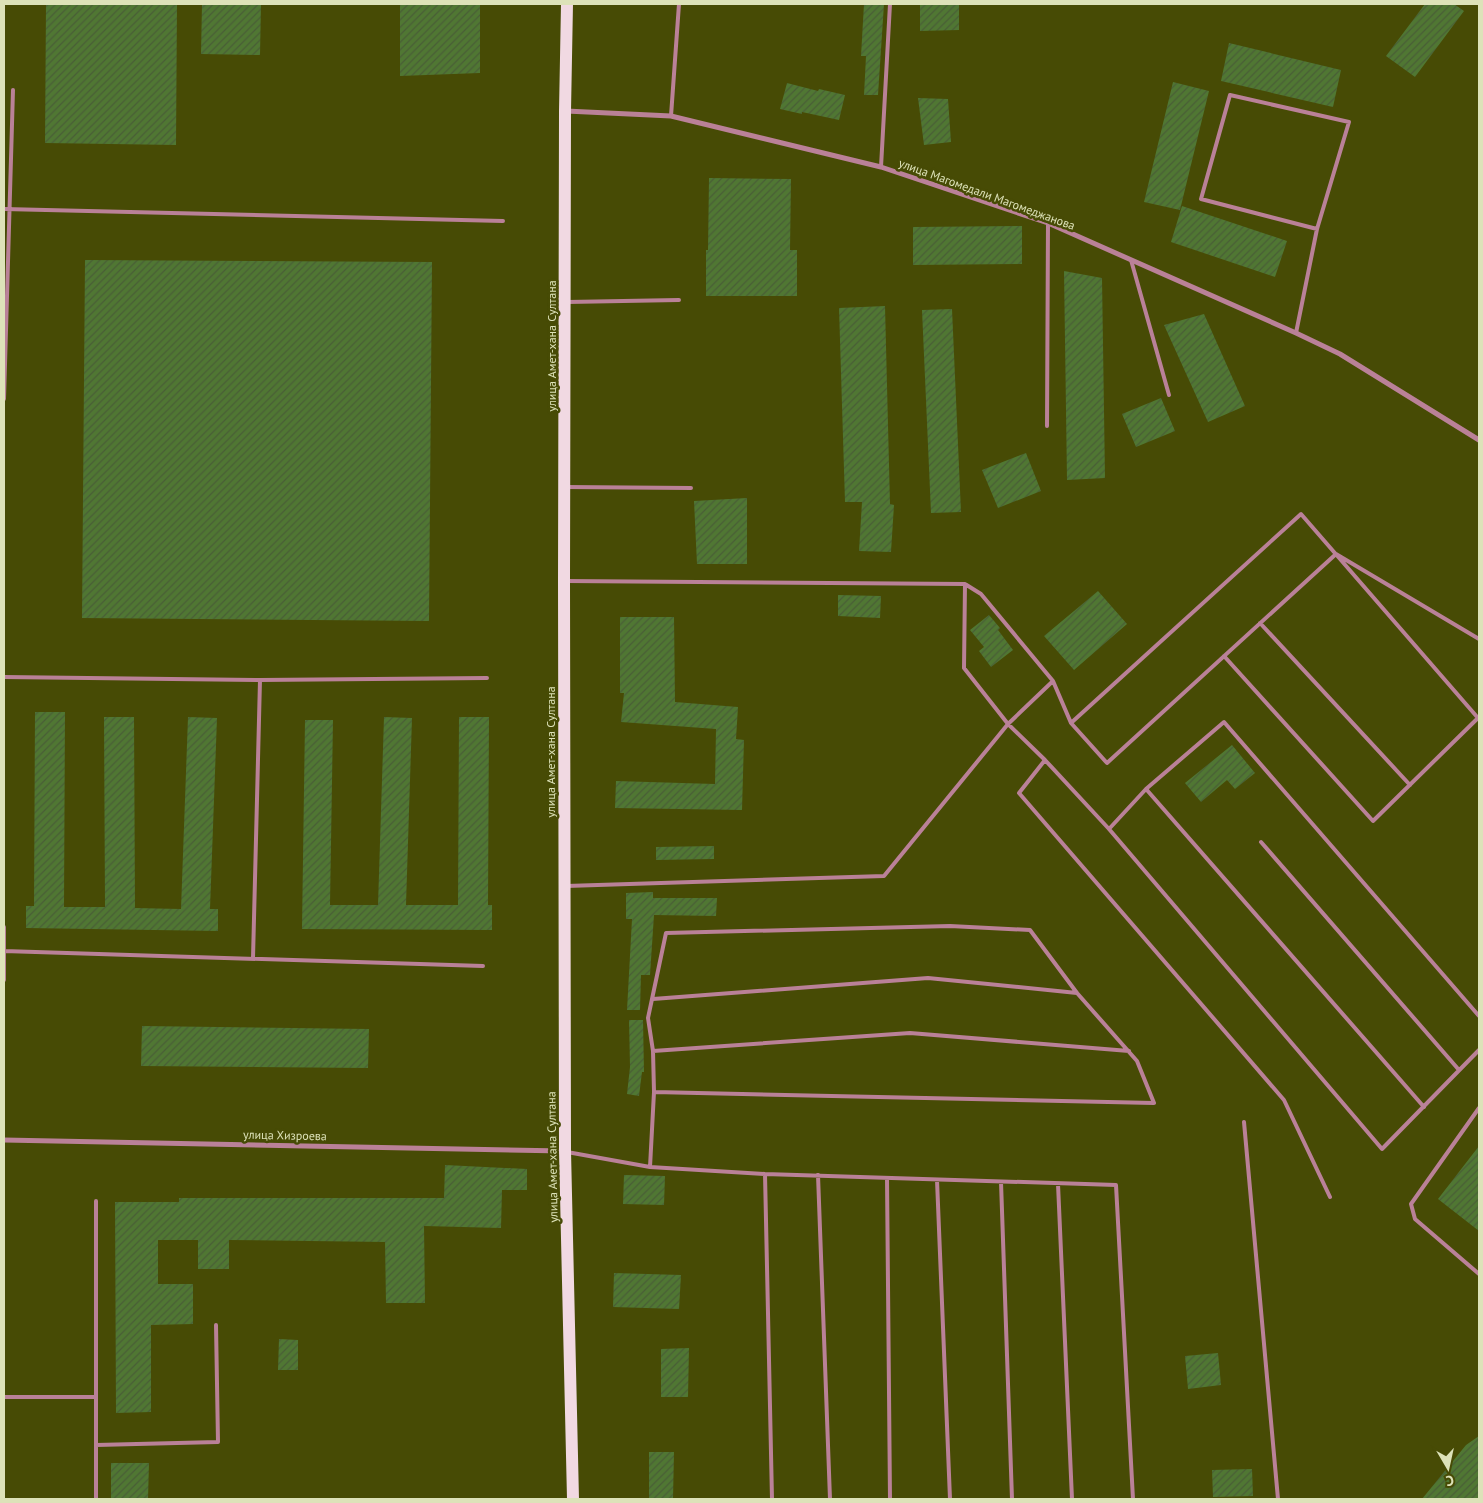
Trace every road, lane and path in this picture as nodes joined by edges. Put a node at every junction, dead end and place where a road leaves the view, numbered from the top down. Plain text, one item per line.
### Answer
1 (568, 4) edge
2 (679, 4) edge
3 (890, 4) edge
4 (13, 90) dead end
5 (565, 111) junction
6 (671, 116) junction
7 (881, 167) junction
8 (4, 209) edge
9 (9, 209) junction
10 (502, 221) dead end
11 (1048, 223) junction
12 (1317, 229) junction
13 (1131, 260) junction
14 (679, 300) dead end
15 (565, 302) junction
16 (1296, 333) junction
17 (1169, 395) dead end
18 (4, 399) edge
19 (1047, 426) dead end
20 (1479, 440) edge
21 (564, 487) junction
22 (691, 488) dead end
23 (1336, 554) junction
24 (564, 580) junction
25 (965, 584) junction
26 (1260, 623) junction
27 (1479, 639) edge
28 (1224, 656) junction
29 (4, 677) edge
30 (487, 678) dead end
31 (260, 680) junction
32 (1053, 681) junction
33 (1478, 717) edge
34 (1071, 722) junction
35 (1008, 724) junction
36 (1045, 760) junction
37 (1410, 785) junction
38 (1146, 789) junction
39 (1109, 829) junction
40 (1261, 842) dead end
41 (564, 886) junction
42 (4, 927) edge
43 (4, 951) edge
44 (253, 958) junction
45 (483, 966) dead end
46 (4, 980) edge
47 (1077, 993) junction
48 (653, 999) junction
49 (1479, 1016) edge
50 (1479, 1050) edge
51 (653, 1051) junction
52 (1128, 1051) junction
53 (1459, 1070) junction
54 (654, 1092) junction
55 (1424, 1107) junction
56 (1479, 1108) edge
57 (1244, 1122) dead end
58 (4, 1140) edge
59 (565, 1151) junction
60 (650, 1167) junction
61 (765, 1174) junction
62 (818, 1176) junction
63 (887, 1178) junction
64 (937, 1180) junction
65 (1001, 1182) junction
66 (1058, 1184) junction
67 (1330, 1197) dead end
68 (96, 1201) dead end
69 (1479, 1274) edge
70 (216, 1325) dead end
71 (4, 1397) edge
72 (96, 1398) junction
73 (96, 1445) junction
74 (96, 1499) edge
75 (573, 1499) edge
76 (772, 1499) edge
77 (830, 1499) edge
78 (890, 1499) edge
79 (950, 1499) edge
80 (1012, 1499) edge
81 (1072, 1499) edge
82 (1133, 1499) edge
83 (1278, 1499) edge

1 - 5 main road, улица Амет-хана Султана
2 - 6 lane
3 - 7 lane
4 - 9 lane
5 - 6 street, улица Магомедали Магомеджановa
5 - 15 main road, улица Амет-хана Султана
6 - 7 street, улица Магомедали Магомеджановa
7 - 11 street, улица Магомедали Магомеджановa
8 - 9 lane
9 - 10 lane
9 - 18 lane
11 - 13 street, улица Магомедали Магомеджановa
11 - 19 lane
12 - 12 lane
12 - 16 lane
13 - 16 street, улица Магомедали Магомеджановa
13 - 17 lane
14 - 15 lane
15 - 21 main road, улица Амет-хана Султана
16 - 20 street, улица Магомедали Магомеджановa
21 - 22 lane
21 - 24 main road, улица Амет-хана Султана
23 - 26 lane
23 - 27 lane
23 - 33 lane
23 - 34 lane
24 - 25 lane
24 - 41 main road, улица Амет-хана Султана
25 - 32 lane
25 - 35 lane
26 - 28 lane
26 - 37 lane
28 - 34 lane
28 - 37 lane
29 - 31 lane
30 - 31 lane
31 - 44 lane
32 - 34 lane
32 - 35 lane
33 - 37 lane
35 - 36 lane
35 - 41 lane
36 - 39 lane
36 - 67 lane
38 - 39 lane
38 - 49 lane
38 - 55 lane
39 - 55 lane
40 - 53 lane
41 - 59 main road, улица Амет-хана Султана
42 - 43 lane
43 - 44 lane
43 - 46 lane
44 - 45 lane
47 - 48 lane
47 - 48 lane
47 - 52 lane
48 - 51 lane
50 - 53 lane
51 - 52 lane
51 - 54 lane
52 - 54 lane
53 - 55 lane
54 - 60 lane
56 - 69 lane
57 - 83 lane
58 - 59 street, улица Хизроева
59 - 60 lane
59 - 75 main road, улица Амет-хана Султана
60 - 61 lane
61 - 62 lane
61 - 76 lane
62 - 63 lane
62 - 77 lane
63 - 64 lane
63 - 78 lane
64 - 65 lane
64 - 79 lane
65 - 66 lane
65 - 80 lane
66 - 81 lane
66 - 82 lane
68 - 72 lane
70 - 73 lane
71 - 72 lane
72 - 73 lane
73 - 74 lane

